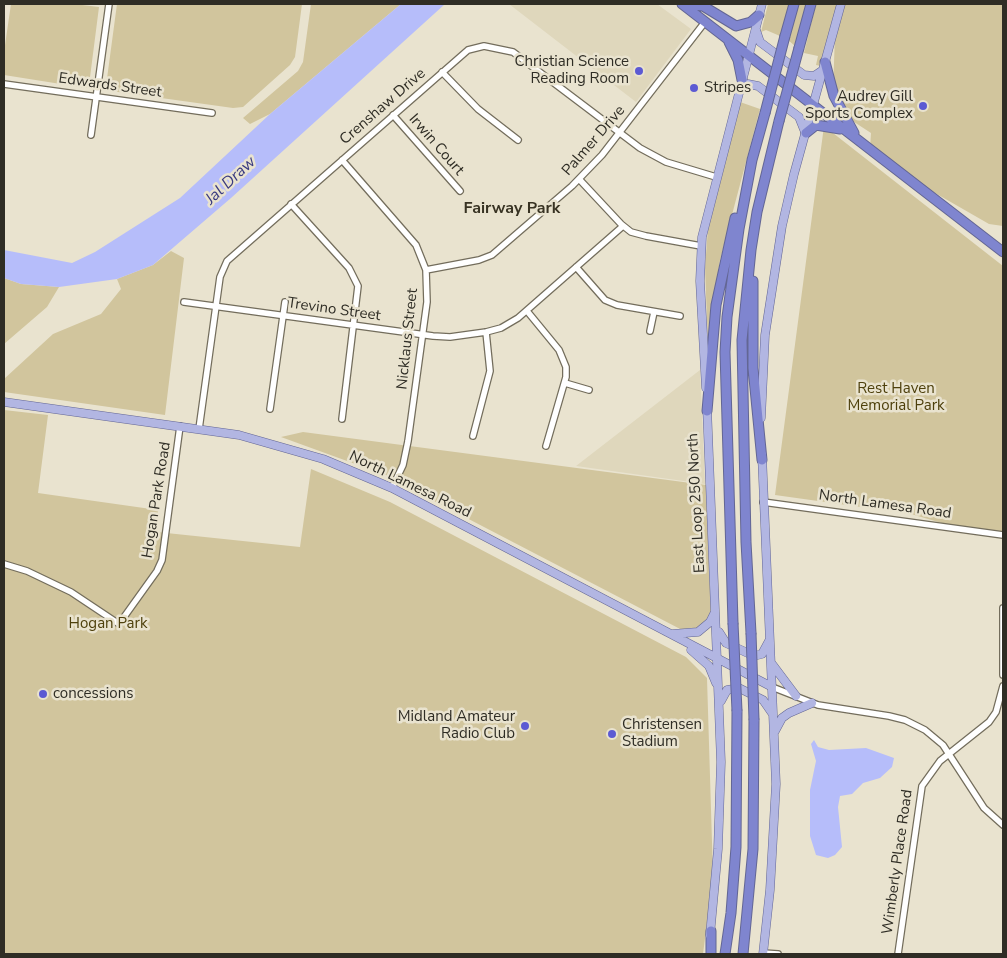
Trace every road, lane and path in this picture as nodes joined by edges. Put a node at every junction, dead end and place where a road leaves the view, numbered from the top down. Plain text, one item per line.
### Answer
1 (109, 4) edge
2 (682, 4) edge
3 (762, 4) edge
4 (794, 4) edge
5 (811, 4) edge
6 (841, 4) edge
7 (759, 14) junction
8 (705, 22) junction
9 (756, 26) junction
10 (726, 38) junction
11 (748, 55) junction
12 (824, 66) junction
13 (442, 72) junction
14 (742, 80) junction
15 (4, 84) edge
16 (739, 91) junction
17 (96, 97) junction
18 (814, 106) junction
19 (212, 113) dead end
20 (393, 115) junction
21 (619, 132) junction
22 (848, 132) junction
23 (806, 134) junction
24 (92, 135) dead end
25 (518, 140) dead end
26 (858, 140) junction
27 (342, 160) junction
28 (752, 160) junction
29 (766, 174) junction
30 (716, 176) junction
31 (579, 179) junction
32 (460, 191) dead end
33 (291, 204) junction
34 (624, 226) junction
35 (701, 246) junction
36 (1003, 252) edge
37 (576, 267) junction
38 (426, 270) junction
39 (184, 302) dead end
40 (285, 302) dead end
41 (216, 306) junction
42 (527, 311) junction
43 (654, 312) junction
44 (283, 316) junction
45 (680, 316) dead end
46 (355, 326) junction
47 (486, 332) junction
48 (650, 332) dead end
49 (422, 335) junction
50 (565, 383) junction
51 (589, 390) dead end
52 (4, 402) edge
53 (270, 409) dead end
54 (707, 411) junction
55 (342, 419) dead end
56 (180, 426) junction
57 (199, 429) junction
58 (472, 436) dead end
59 (546, 446) dead end
60 (762, 460) junction
61 (392, 488) junction
62 (763, 502) junction
63 (1003, 535) edge
64 (4, 564) edge
65 (1003, 608) edge
66 (716, 610) junction
67 (669, 634) junction
68 (770, 640) junction
69 (718, 659) junction
70 (772, 664) junction
71 (1003, 675) edge
72 (1003, 686) edge
73 (772, 687) junction
74 (719, 696) junction
75 (796, 696) junction
76 (812, 703) junction
77 (720, 715) junction
78 (774, 723) junction
79 (774, 733) junction
80 (950, 754) junction
81 (1003, 825) edge
82 (711, 931) joint
83 (763, 953) edge
84 (709, 954) edge
85 (725, 954) edge
86 (743, 954) edge
87 (778, 954) edge
88 (898, 954) edge

1 - 17 street
2 - 7 highway
2 - 8 highway
3 - 7 main road, East Loop 250 North
4 - 28 highway, bridge
5 - 29 highway, bridge
6 - 12 main road
7 - 9 main road, East Loop 250 North
8 - 10 highway
8 - 21 street, Palmer Drive
9 - 11 main road, East Loop 250 North
9 - 12 main road
10 - 11 highway
10 - 14 highway
11 - 14 main road, East Loop 250 North
11 - 18 highway
12 - 18 main road
12 - 26 highway
13 - 20 street, Crenshaw Drive
13 - 21 street, Crenshaw Drive
13 - 25 street
14 - 16 main road, East Loop 250 North
15 - 17 street, Edwards Street
16 - 23 main road
16 - 30 main road, East Loop 250 North
17 - 19 street, Edwards Street
17 - 24 street
18 - 22 highway
18 - 23 main road
20 - 27 street, Crenshaw Drive
20 - 32 street, Irwin Court
21 - 30 street, Crenshaw Drive
21 - 31 street, Palmer Drive
22 - 23 highway
22 - 26 highway
23 - 60 main road
26 - 36 highway
27 - 33 street, Crenshaw Drive
27 - 38 street, Nicklaus Street
28 - 54 highway
28 - 85 highway, bridge
29 - 60 highway
29 - 86 highway, bridge
30 - 35 main road, East Loop 250 North
31 - 34 street
31 - 38 street, Palmer Drive
33 - 41 street, Crenshaw Drive
33 - 46 street
34 - 35 street
34 - 37 street, Trevino Street
35 - 54 main road, East Loop 250 North
37 - 42 street, Trevino Street
37 - 43 street
38 - 49 street, Nicklaus Street
39 - 41 street, Trevino Street
40 - 44 street
41 - 44 street, Trevino Street
41 - 57 street, Crenshaw Drive
42 - 47 street, Trevino Street
42 - 50 street
43 - 45 street
43 - 48 street
44 - 46 street, Trevino Street
44 - 53 street
46 - 49 street, Trevino Street
46 - 55 street
47 - 49 street, Trevino Street
47 - 58 street
49 - 61 street, Nicklaus Street
50 - 51 street
50 - 59 street
52 - 56 main road, North Lamesa Road
54 - 66 main road, East Loop 250 North
56 - 57 main road, North Lamesa Road
56 - 64 street, Hogan Park Road
57 - 61 main road, North Lamesa Road
60 - 62 main road
61 - 67 main road, North Lamesa Road
62 - 63 street, North Lamesa Road
62 - 68 main road
65 - 71 street
66 - 67 main road
66 - 68 main road
66 - 69 main road, East Loop 250 North
67 - 69 main road, North Lamesa Road
67 - 74 main road
68 - 70 main road
69 - 73 main road, North Lamesa Road
69 - 74 main road, East Loop 250 North
70 - 73 main road
70 - 75 main road
72 - 80 street, Wimberly Place Road
73 - 75 street
73 - 78 main road
74 - 77 main road, East Loop 250 North
75 - 76 street
76 - 79 main road
76 - 80 street
77 - 78 main road
77 - 82 main road, East Loop 250 North
78 - 79 main road
79 - 83 main road
80 - 81 street
80 - 88 street, Wimberly Place Road
82 - 84 highway
83 - 87 street

